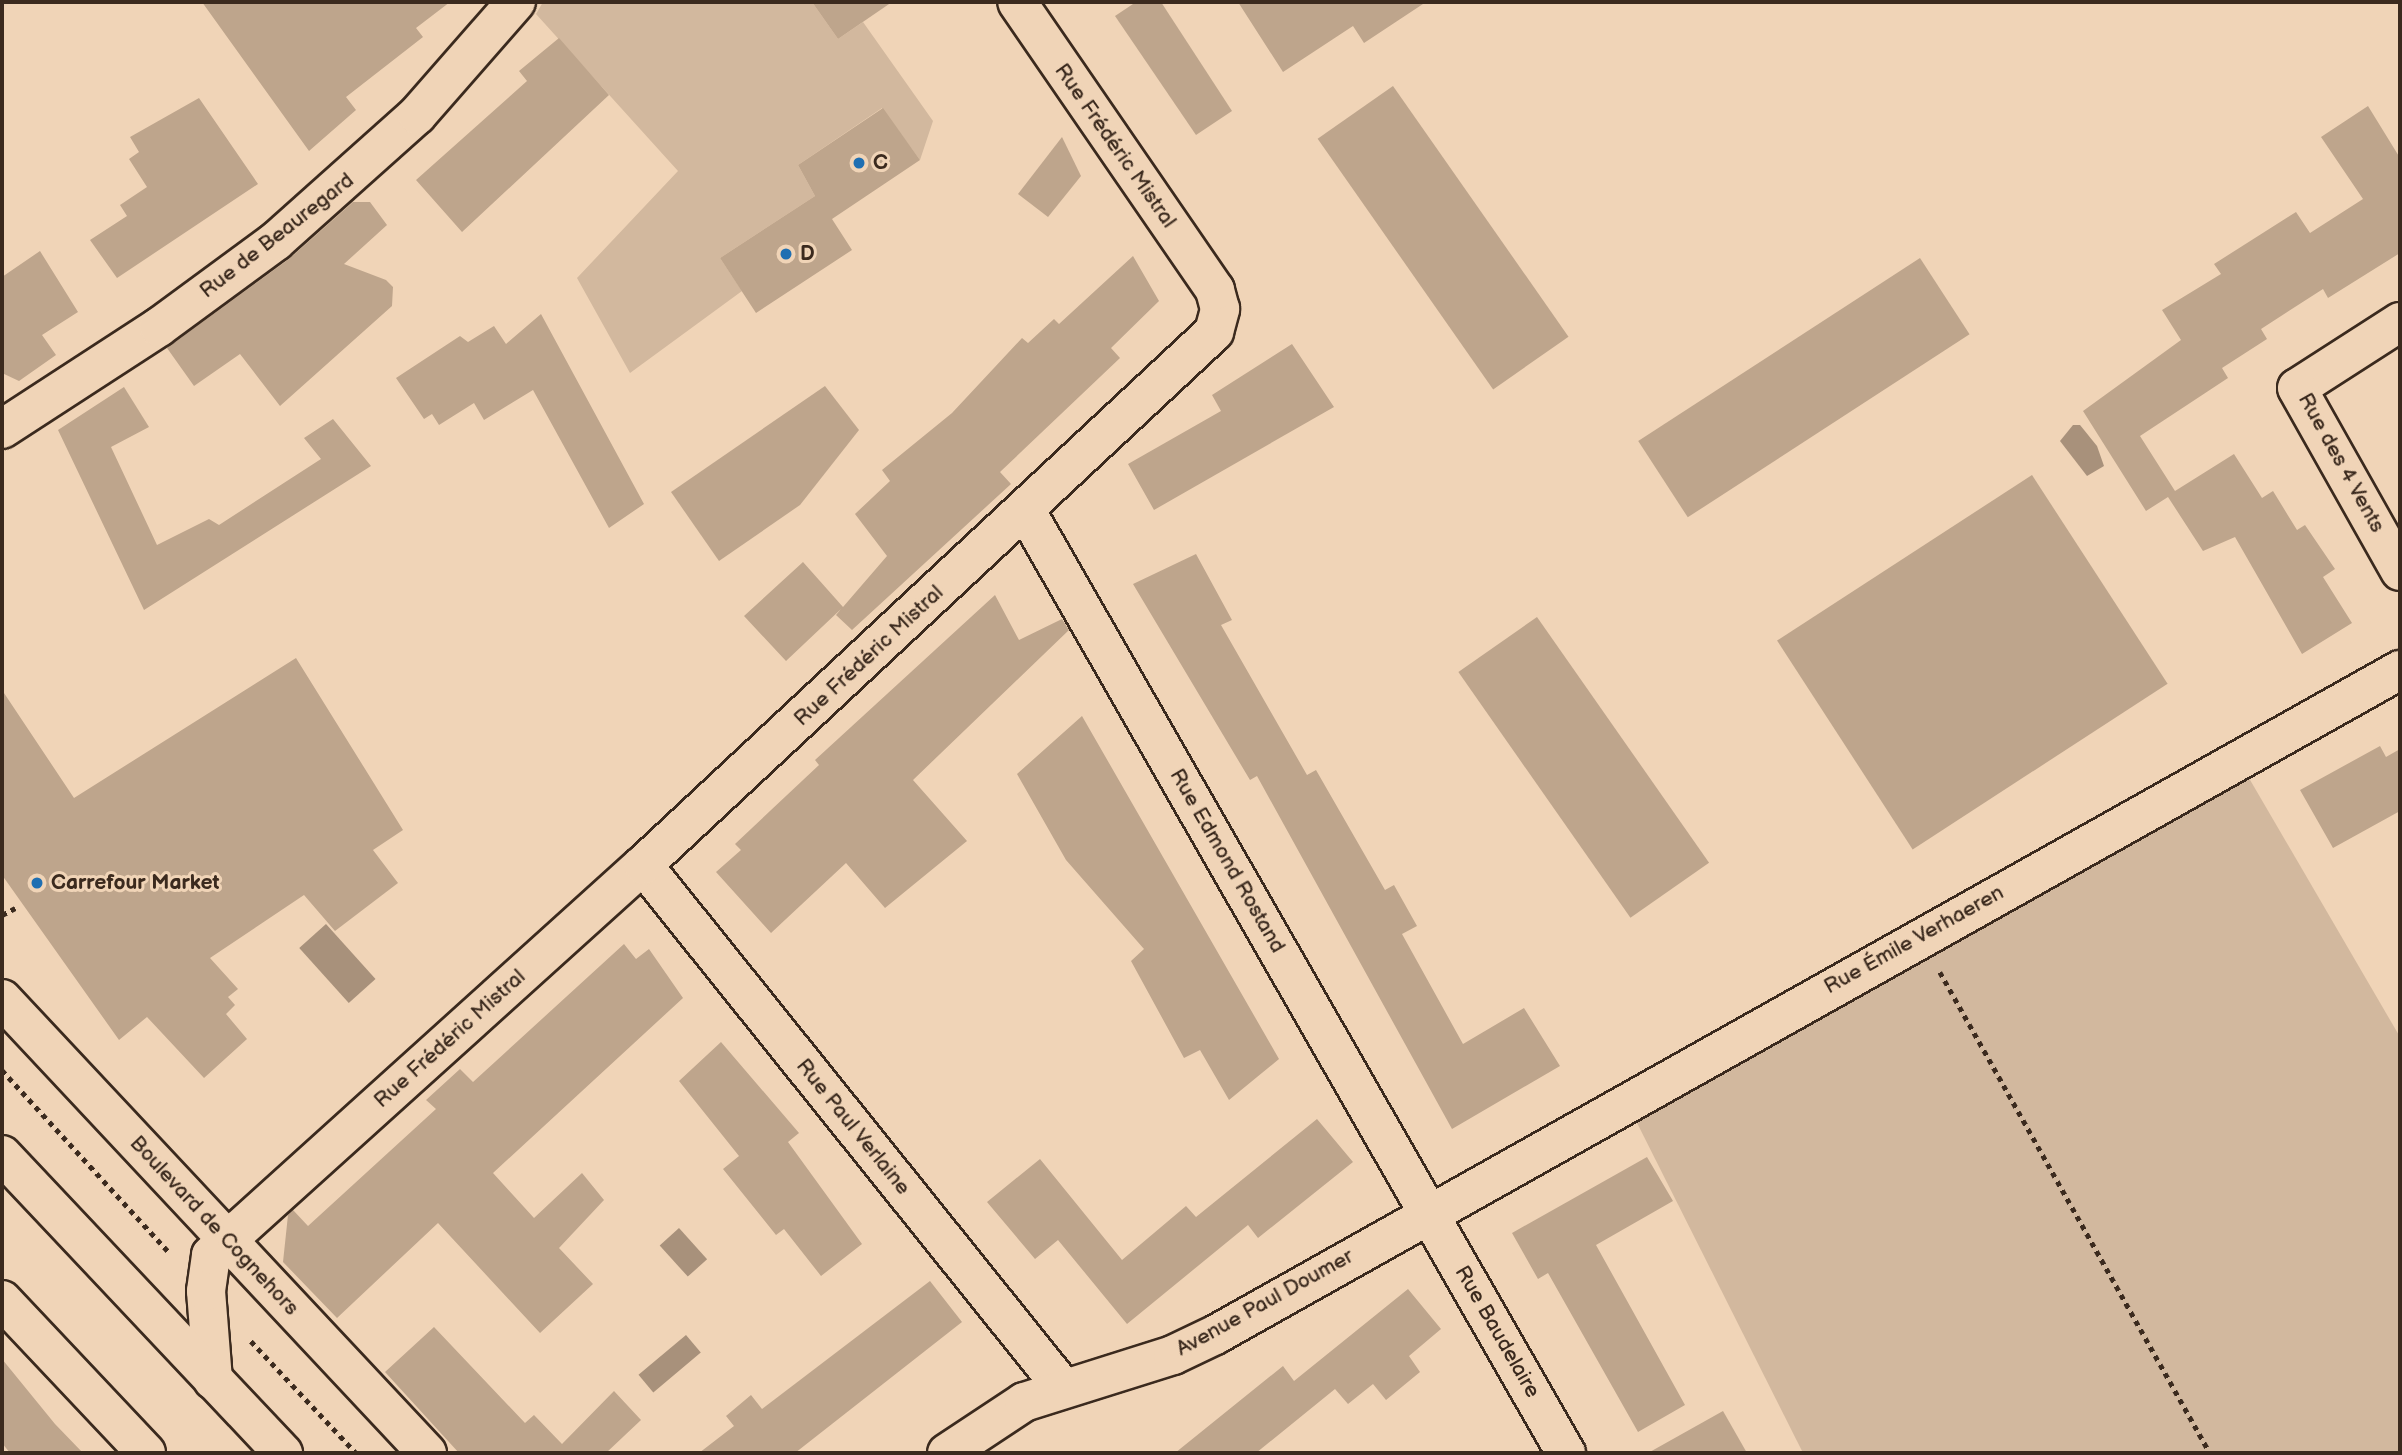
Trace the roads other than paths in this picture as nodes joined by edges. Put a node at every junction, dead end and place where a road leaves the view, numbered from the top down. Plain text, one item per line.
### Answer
1 (516, 2) edge
2 (1017, 2) edge
3 (2400, 322) edge
4 (2, 429) edge
5 (1026, 511) junction
6 (2400, 571) edge
7 (2400, 670) edge
8 (642, 865) junction
9 (2, 999) edge
10 (2, 1155) edge
11 (1428, 1210) junction
12 (228, 1241) junction
13 (2, 1300) edge
14 (213, 1380) junction
15 (1063, 1388) junction
16 (146, 1453) edge
17 (283, 1453) edge
18 (427, 1453) edge
19 (947, 1453) edge
20 (1566, 1453) edge

1 - 4 street, Rue de Beauregard
2 - 5 street, Rue Frédéric Mistral
3 - 6 street, Rue des 4 Vents
5 - 8 street, Rue Frédéric Mistral
5 - 11 street, Rue Edmond Rostand
7 - 11 street, Rue Émile Verhaeren
8 - 12 street, Rue Frédéric Mistral
8 - 15 street, Rue Paul Verlaine
9 - 12 street, Boulevard de Cognehors
10 - 14 street
11 - 15 street, Avenue Paul Doumer
11 - 20 street, Rue Baudelaire
12 - 14 street, Rue Frédéric Mistral
12 - 18 street, Boulevard de Cognehors
13 - 16 street
14 - 17 street
15 - 19 street, Avenue Paul Doumer

